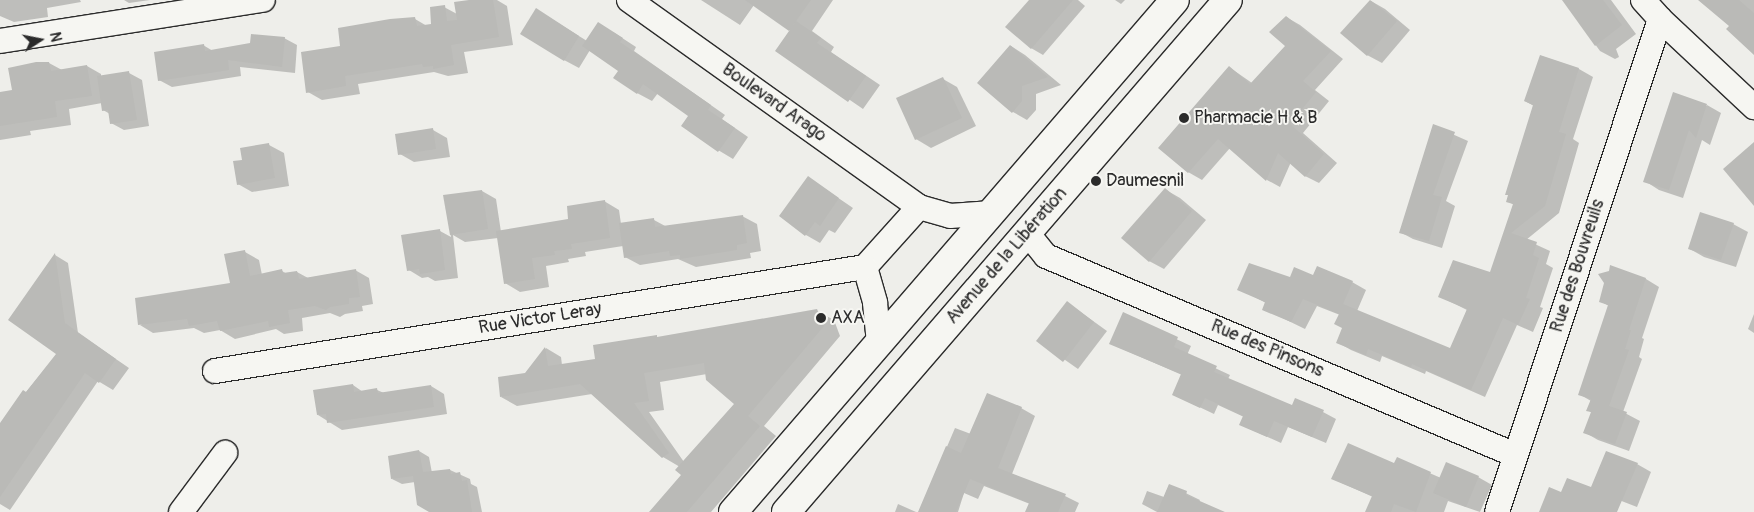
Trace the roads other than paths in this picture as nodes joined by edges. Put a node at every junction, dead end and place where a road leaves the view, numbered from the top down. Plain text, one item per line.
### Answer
1 (263, 0) edge
2 (629, 0) edge
3 (1175, 0) edge
4 (1228, 0) edge
5 (1643, 0) edge
6 (1660, 19) junction
7 (0, 41) edge
8 (1754, 107) edge
9 (919, 207) junction
10 (992, 213) junction
11 (1028, 234) junction
12 (865, 268) junction
13 (879, 343) junction
14 (215, 371) dead end
15 (224, 453) dead end
16 (1515, 454) junction
17 (181, 512) edge
18 (733, 512) edge
19 (786, 512) edge
20 (1497, 512) edge

1 - 7 street
2 - 9 street, Boulevard Arago
3 - 10 main road
4 - 11 main road, Avenue de la Libération
5 - 6 street
6 - 8 street
6 - 16 street, Rue des Bouvreuils
9 - 10 street, Boulevard Arago
9 - 12 street
10 - 13 main road
11 - 16 street, Rue des Pinsons
11 - 19 main road, Avenue de la Libération
12 - 13 street
12 - 14 street, Rue Victor Leray
13 - 18 main road
15 - 17 street
16 - 20 street, Rue des Bouvreuils

